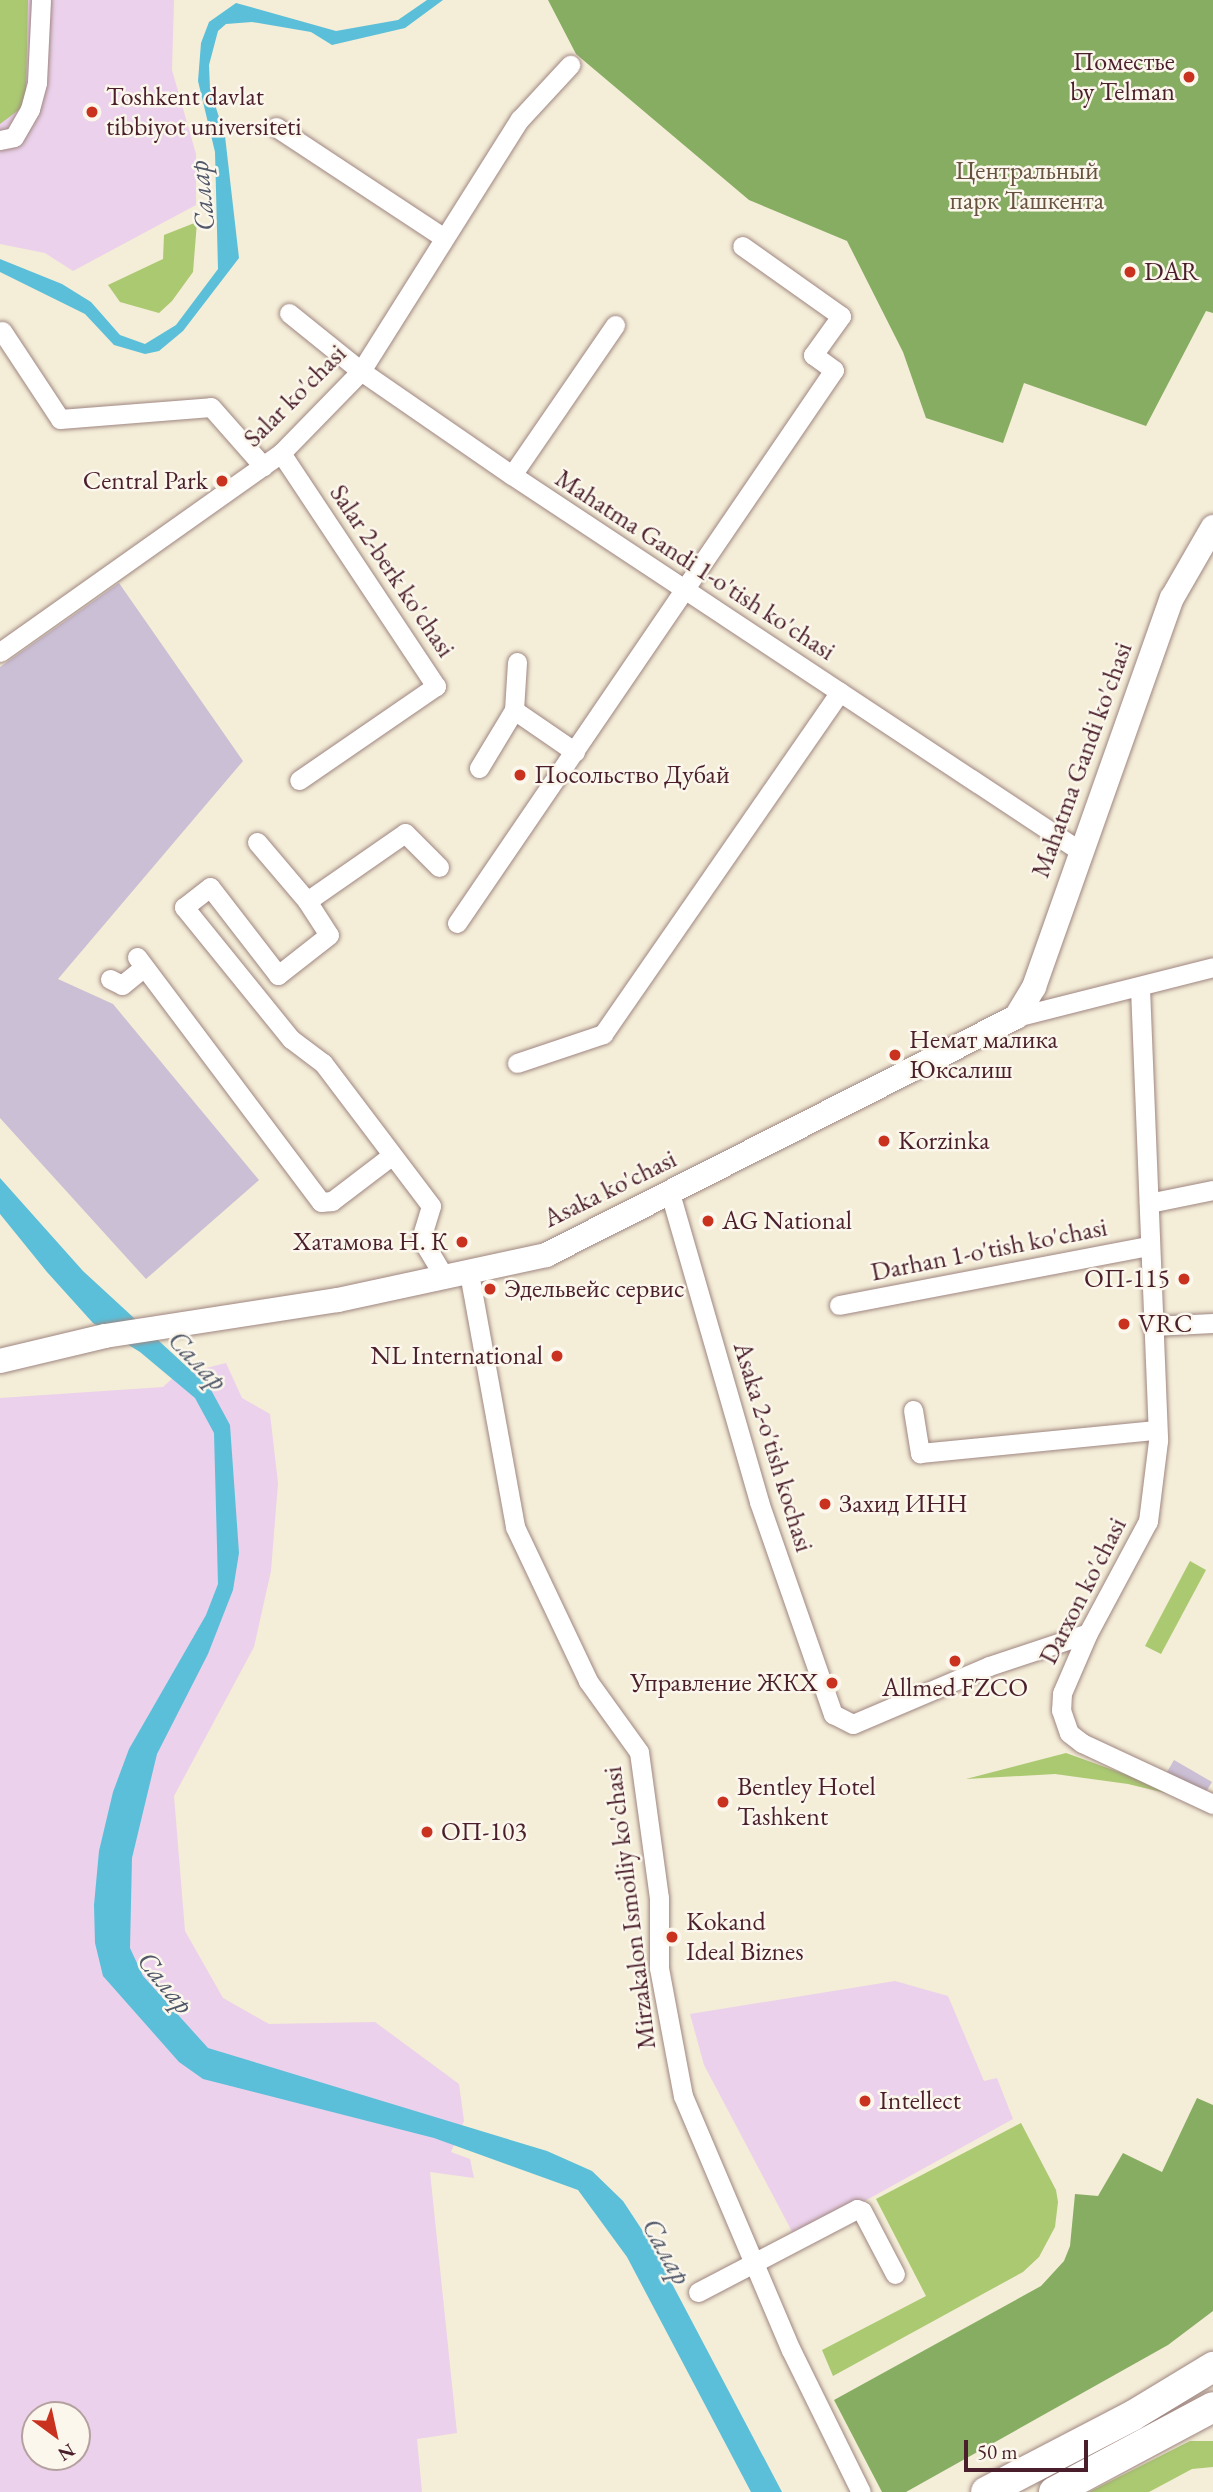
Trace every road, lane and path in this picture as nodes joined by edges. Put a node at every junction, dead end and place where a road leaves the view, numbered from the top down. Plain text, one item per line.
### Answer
1 (41, 0) edge
2 (570, 65) dead end
3 (276, 127) dead end
4 (0, 140) edge
5 (443, 237) junction
6 (742, 246) dead end
7 (289, 313) dead end
8 (615, 325) dead end
9 (2, 331) dead end
10 (361, 372) junction
11 (281, 453) junction
12 (264, 466) junction
13 (512, 475) junction
14 (1213, 527) edge
15 (685, 587) junction
16 (0, 652) edge
17 (517, 662) dead end
18 (840, 692) junction
19 (513, 710) junction
20 (575, 751) junction
21 (479, 768) dead end
22 (299, 780) dead end
23 (257, 842) dead end
24 (1080, 851) junction
25 (439, 867) dead end
26 (307, 901) junction
27 (457, 923) dead end
28 (1213, 967) edge
29 (278, 975) junction
30 (110, 979) dead end
31 (1140, 988) junction
32 (256, 993) junction
33 (1016, 1017) junction
34 (517, 1063) dead end
35 (391, 1156) junction
36 (1213, 1190) edge
37 (670, 1194) junction
38 (1149, 1203) junction
39 (1148, 1246) junction
40 (457, 1275) junction
41 (839, 1305) dead end
42 (1213, 1323) edge
43 (1153, 1326) junction
44 (0, 1362) edge
45 (913, 1410) dead end
46 (1156, 1430) junction
47 (1088, 1633) junction
48 (1213, 1804) edge
49 (754, 2262) junction
50 (895, 2274) dead end
51 (698, 2292) dead end
52 (1213, 2367) edge
53 (1213, 2407) edge
54 (1213, 2433) edge
55 (1147, 2444) junction
56 (861, 2492) edge
57 (986, 2492) edge
58 (1054, 2492) edge

1 - 4 street
2 - 5 street, Salar ko'chasi
3 - 5 street
5 - 10 street, Salar ko'chasi
6 - 15 street
7 - 10 street, Mahatma Gandi 1-o'tish ko'chasi
8 - 13 street
9 - 12 street
10 - 11 street, Salar ko'chasi
10 - 13 street, Mahatma Gandi 1-o'tish ko'chasi
11 - 12 street, Salar ko'chasi
11 - 22 street, Salar 2-berk ko'chasi
12 - 16 street, Salar ko'chasi
13 - 15 street, Mahatma Gandi 1-o'tish ko'chasi
14 - 24 street, Mahatma Gandi ko'chasi
15 - 18 street, Mahatma Gandi 1-o'tish ko'chasi
15 - 20 street
17 - 19 street
18 - 24 street, Mahatma Gandi 1-o'tish ko'chasi
18 - 34 street
19 - 20 street
19 - 21 street
20 - 27 street
23 - 26 street
24 - 33 street, Mahatma Gandi ko'chasi
25 - 26 street
26 - 29 street
28 - 31 street, Asaka ko'chasi
29 - 32 street
29 - 32 street
30 - 35 street
31 - 33 street, Asaka ko'chasi
31 - 38 street, Darxon ko'chasi
32 - 35 street
33 - 37 street, Asaka ko'chasi
35 - 40 street
36 - 38 street
37 - 40 street, Asaka ko'chasi
37 - 47 street, Asaka 2-o'tish kochasi
38 - 39 street, Darxon ko'chasi
39 - 41 street, Darhan 1-o'tish ko'chasi
39 - 43 street, Darxon ko'chasi
40 - 44 street, Asaka ko'chasi
40 - 49 street, Mirzakalon Ismoiliy ko'chasi
42 - 43 street
43 - 46 street, Darxon ko'chasi
45 - 46 street
46 - 47 street, Darxon ko'chasi
47 - 48 street, Darxon ko'chasi
49 - 50 street
49 - 51 street
49 - 56 street, Mirzakalon Ismoiliy ko'chasi
52 - 57 main road
53 - 55 main road
54 - 55 main road
55 - 58 main road

